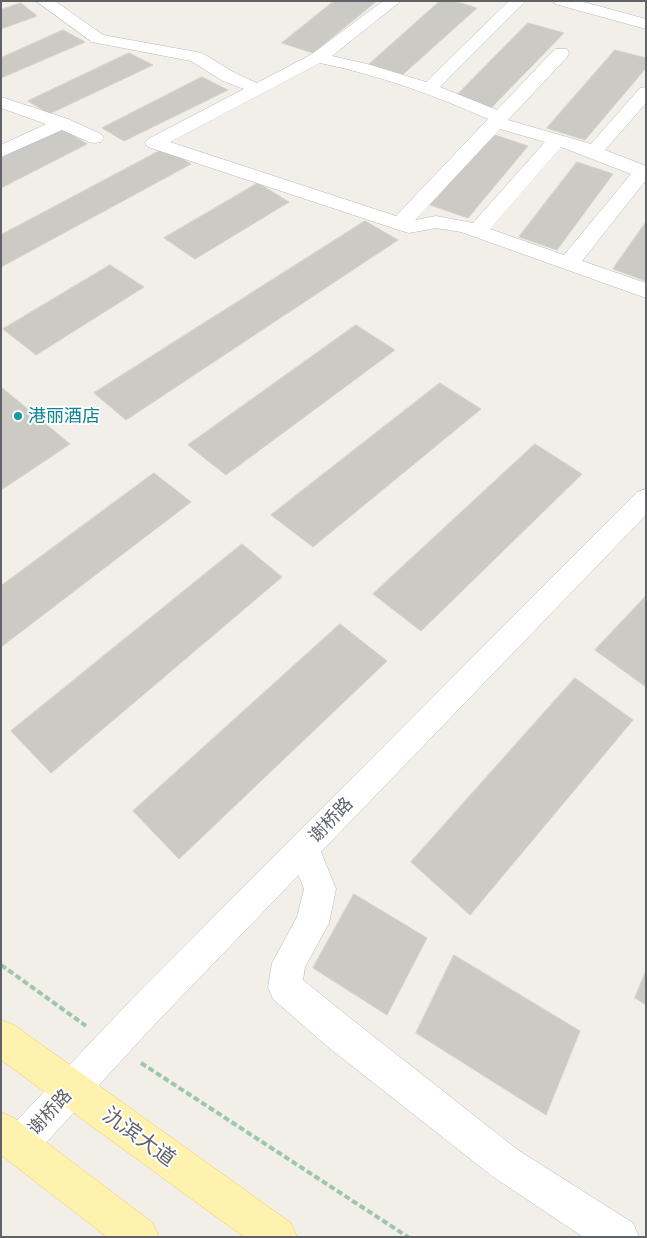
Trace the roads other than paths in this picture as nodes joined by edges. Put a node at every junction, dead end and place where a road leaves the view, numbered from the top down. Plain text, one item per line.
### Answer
1 (44, 1) edge
2 (392, 1) edge
3 (518, 1) edge
4 (560, 1) edge
5 (606, 1) edge
6 (646, 12) edge
7 (646, 24) edge
8 (562, 53) dead end
9 (318, 58) junction
10 (429, 88) junction
11 (258, 89) junction
12 (646, 92) edge
13 (1, 102) edge
14 (498, 120) junction
15 (62, 123) junction
16 (95, 138) dead end
17 (557, 140) junction
18 (1, 152) edge
19 (593, 152) junction
20 (644, 173) edge
21 (400, 224) junction
22 (477, 231) junction
23 (568, 263) junction
24 (646, 291) edge
25 (646, 499) edge
26 (304, 848) junction
27 (1, 1038) edge
28 (72, 1089) junction
29 (10, 1138) edge
30 (139, 1237) edge
31 (277, 1237) edge
32 (619, 1237) edge

1 - 11 street
2 - 9 street
3 - 10 street
4 - 7 street
5 - 6 street
8 - 14 street
9 - 10 street
9 - 11 street
10 - 14 street
11 - 21 street
12 - 19 street
13 - 15 street
14 - 17 street
14 - 21 street
15 - 16 street
15 - 18 street
17 - 19 street
17 - 22 street
19 - 20 street
20 - 23 street
21 - 22 street
22 - 23 street
23 - 24 street
25 - 26 street, 谢桥路
26 - 28 street, 谢桥路
26 - 32 street
27 - 28 main road, 氿滨大道
28 - 29 street, 谢桥路
28 - 31 main road, 氿滨大道
29 - 30 main road

